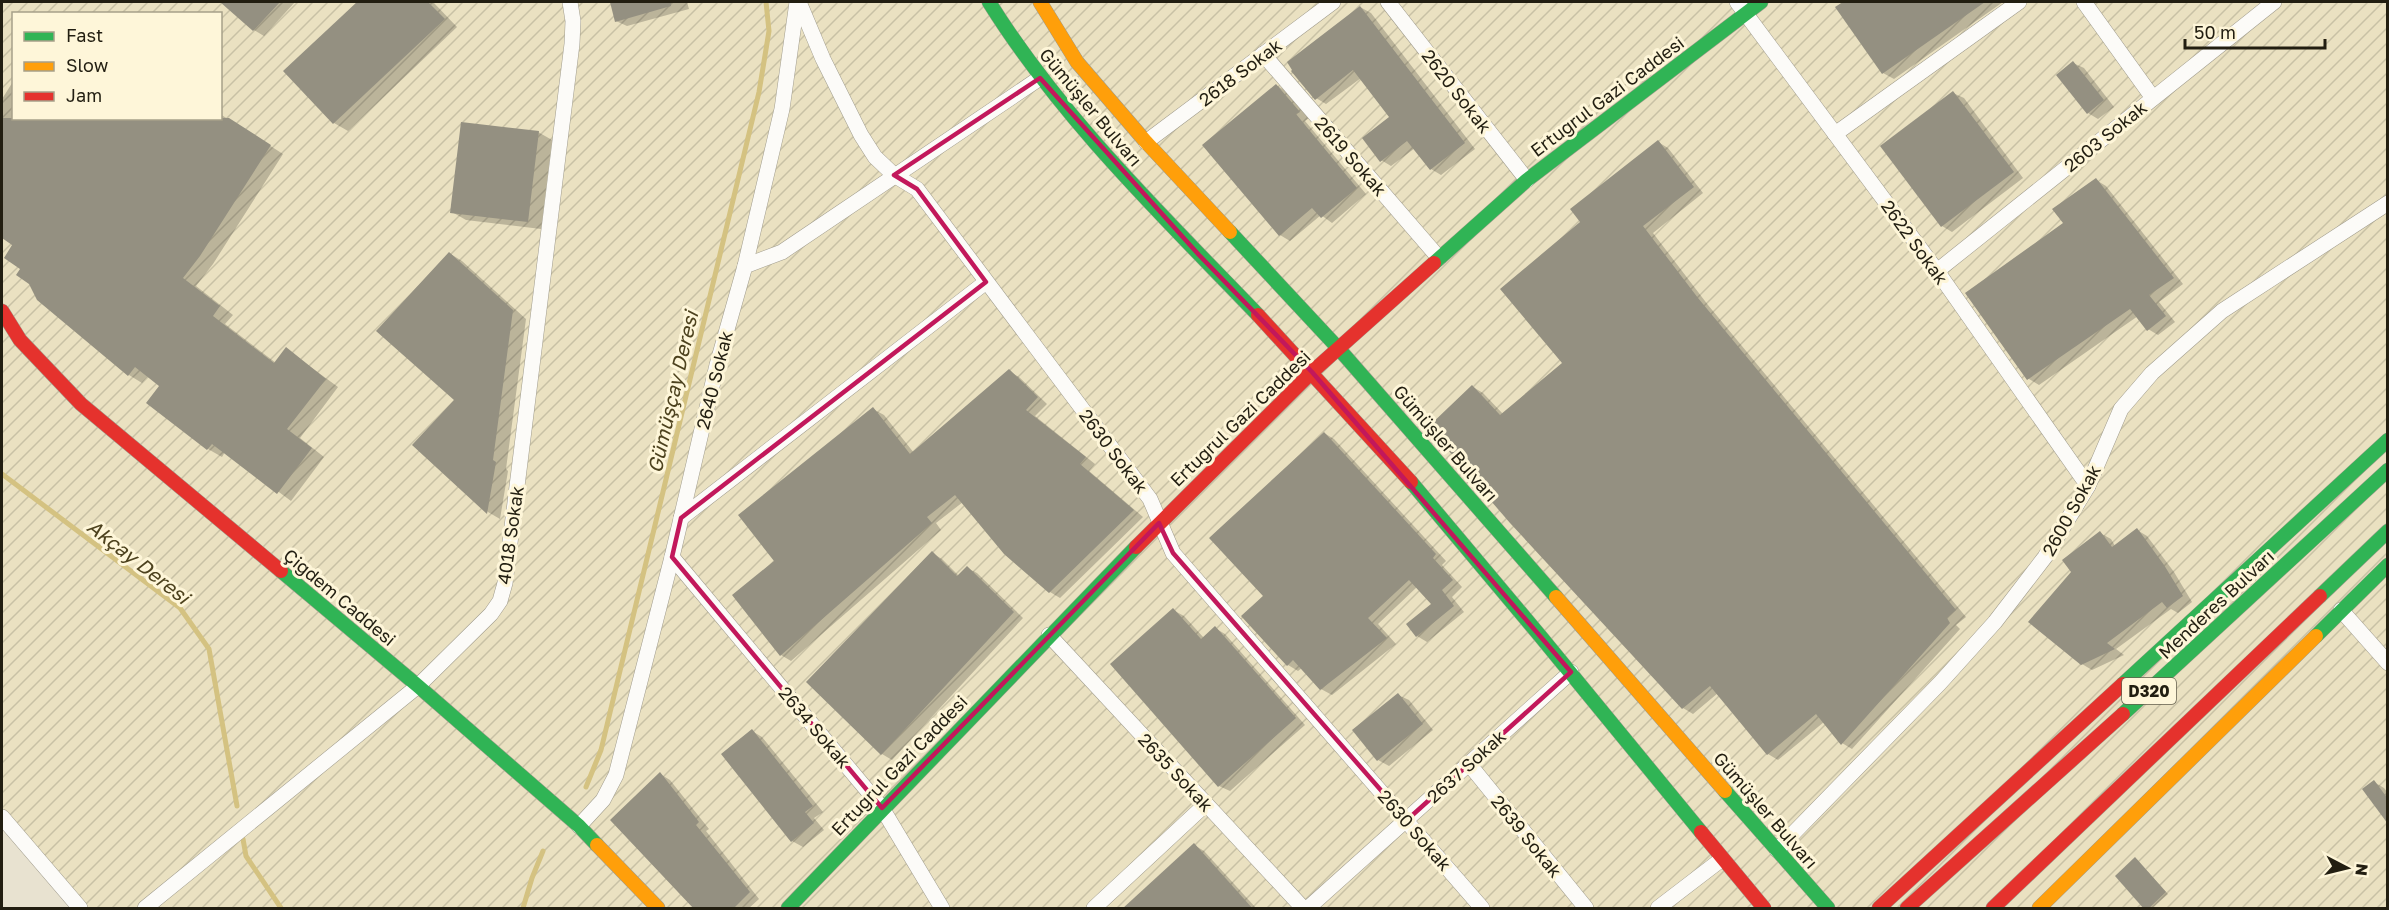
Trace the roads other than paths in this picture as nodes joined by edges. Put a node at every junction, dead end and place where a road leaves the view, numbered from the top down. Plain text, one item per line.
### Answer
1 (570, 2) edge
2 (798, 2) edge
3 (988, 2) edge
4 (1040, 2) edge
5 (1333, 2) edge
6 (1388, 2) edge
7 (1761, 2) edge
8 (2019, 2) edge
9 (2084, 2) edge
10 (2274, 2) edge
11 (1741, 8) edge
12 (1263, 54) junction
13 (1040, 78) junction
14 (2153, 98) junction
15 (1834, 134) junction
16 (1146, 142) junction
17 (894, 175) junction
18 (1527, 180) junction
19 (2388, 203) edge
20 (1439, 258) junction
21 (745, 266) junction
22 (1937, 271) junction
23 (986, 282) junction
24 (2, 311) edge
25 (1339, 349) junction
26 (1312, 372) junction
27 (2388, 440) edge
28 (2388, 470) edge
29 (2088, 486) junction
30 (681, 518) junction
31 (1159, 523) junction
32 (2388, 531) edge
33 (672, 557) junction
34 (2388, 565) edge
35 (2341, 610) junction
36 (1049, 635) junction
37 (2388, 663) edge
38 (1570, 672) junction
39 (418, 686) junction
40 (1469, 764) junction
41 (1206, 804) junction
42 (882, 808) junction
43 (2, 817) edge
44 (1407, 820) junction
45 (579, 826) junction
46 (1777, 850) junction
47 (1722, 859) junction
48 (80, 909) edge
49 (145, 909) edge
50 (658, 909) edge
51 (788, 909) edge
52 (942, 909) edge
53 (1094, 909) edge
54 (1303, 909) edge
55 (1308, 909) edge
56 (1482, 909) edge
57 (1586, 909) edge
58 (1658, 909) edge
59 (1764, 909) edge
60 (1828, 909) edge
61 (1879, 909) edge
62 (1907, 909) edge
63 (1992, 909) edge
64 (2038, 909) edge

1 - 39 street, 4018 Sokak
2 - 17 street, 2630 Sokak
2 - 21 street, 2640 Sokak
3 - 13 main road, Gümüşler Bulvarı
4 - 16 main road, Gümüşler Bulvarı
5 - 12 street, 2618 Sokak
6 - 18 street, 2620 Sokak
7 - 11 main road, Ertuğrul Gazi Caddesi
8 - 15 street
9 - 14 street
10 - 14 street, 2603 Sokak
11 - 15 street, 2622 Sokak
11 - 18 main road, Ertuğrul Gazi Caddesi
12 - 16 street, 2618 Sokak
12 - 20 street, 2619 Sokak
13 - 17 street
13 - 26 main road, Gümüşler Bulvarı
14 - 22 street, 2603 Sokak
15 - 22 street, 2622 Sokak
16 - 25 main road, Gümüşler Bulvarı
17 - 21 street
17 - 23 street, 2630 Sokak
18 - 20 main road, Ertuğrul Gazi Caddesi
19 - 29 street, 2600 Sokak
20 - 25 main road, Ertuğrul Gazi Caddesi
21 - 30 street, 2640 Sokak
22 - 29 street, 2622 Sokak
23 - 30 street
23 - 31 street, 2630 Sokak
24 - 39 main road, Çiğdem Caddesi
25 - 26 main road, Ertuğrul Gazi Caddesi
25 - 46 main road, Gümüşler Bulvarı
26 - 31 main road, Ertuğrul Gazi Caddesi
26 - 38 main road, Gümüşler Bulvarı
27 - 61 main road
28 - 62 main road, Menderes Bulvarı / D320
29 - 46 street, 2600 Sokak
30 - 33 street, 2640 Sokak
31 - 36 main road, Ertuğrul Gazi Caddesi
31 - 44 street, 2630 Sokak
32 - 63 main road, D320
33 - 42 street, 2634 Sokak
33 - 45 street, 2640 Sokak
34 - 35 main road
35 - 37 street
35 - 64 main road
36 - 41 street, 2635 Sokak
36 - 42 main road, Ertuğrul Gazi Caddesi
38 - 40 street, 2637 Sokak
38 - 47 main road, Gümüşler Bulvarı
39 - 45 main road, Çiğdem Caddesi
39 - 49 street, 4018 Sokak
40 - 44 street, 2637 Sokak
40 - 57 street, 2639 Sokak
41 - 53 street
41 - 54 street, 2635 Sokak
42 - 51 main road, Ertuğrul Gazi Caddesi
42 - 52 street, 2634 Sokak
43 - 48 street
44 - 55 street, 2637 Sokak
44 - 56 street, 2630 Sokak
45 - 50 main road, Çiğdem Caddesi
46 - 60 main road, Gümüşler Bulvarı
47 - 58 street
47 - 59 main road, Gümüşler Bulvarı

